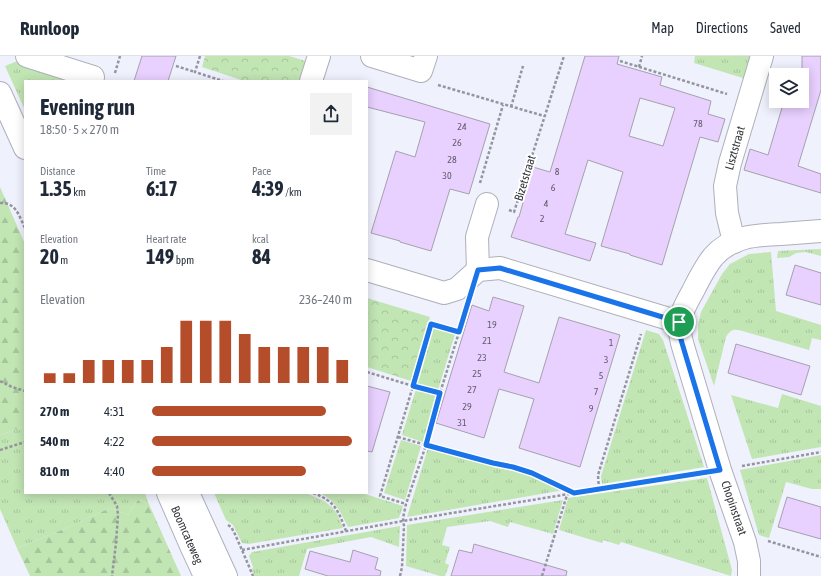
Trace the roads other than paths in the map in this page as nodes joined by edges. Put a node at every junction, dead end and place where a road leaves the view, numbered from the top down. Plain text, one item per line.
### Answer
1 (27, 56) edge
2 (319, 56) edge
3 (372, 56) edge
4 (762, 56) edge
5 (423, 63) edge
6 (93, 77) dead end
7 (311, 80) edge
8 (0, 93) edge
9 (24, 146) edge
10 (487, 204) road end
11 (821, 231) edge
12 (734, 242) junction
13 (368, 270) edge
14 (478, 270) junction
15 (679, 322) junction
16 (168, 494) edge
17 (188, 494) edge
18 (206, 576) edge
19 (226, 576) edge
20 (749, 576) edge

1 - 6 street
2 - 7 street
3 - 5 street
4 - 12 street, Lisztstraat
8 - 9 street
10 - 14 street
11 - 12 street
12 - 15 street
13 - 14 street
14 - 15 street
15 - 20 street, Chopinstraat
16 - 18 street, Boomcateweg
17 - 19 street, Boomcateweg

